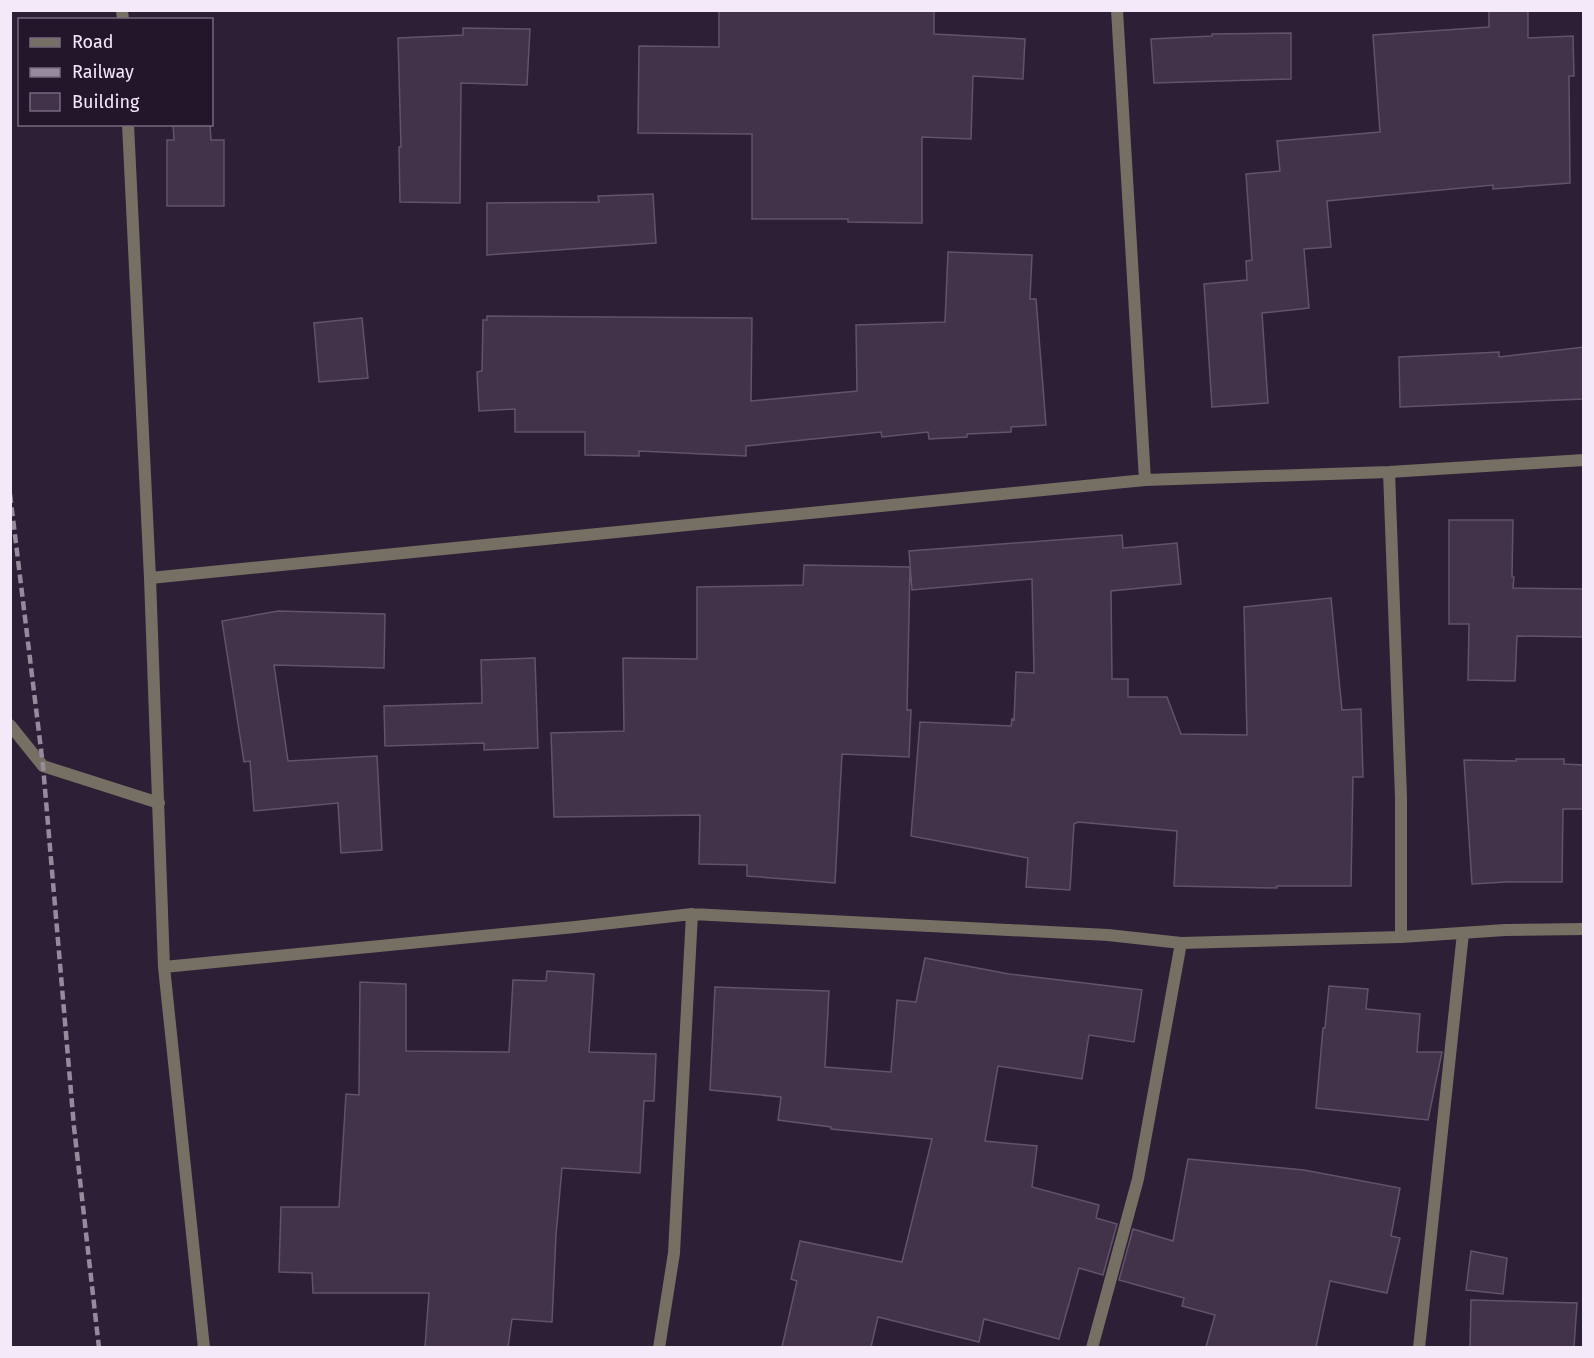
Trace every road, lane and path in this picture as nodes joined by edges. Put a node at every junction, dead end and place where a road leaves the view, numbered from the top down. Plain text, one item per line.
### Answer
1 (1116, 10) edge
2 (128, 126) edge
3 (1584, 460) edge
4 (1389, 472) junction
5 (1145, 480) junction
6 (150, 578) junction
7 (10, 725) edge
8 (159, 803) junction
9 (692, 914) junction
10 (1584, 929) edge
11 (1463, 933) junction
12 (1401, 937) junction
13 (1181, 943) junction
14 (164, 967) junction
15 (204, 1347) edge
16 (660, 1347) edge
17 (1092, 1347) edge
18 (1419, 1347) edge

1 - 5 street
2 - 6 street
3 - 4 street
4 - 5 street
4 - 12 street
5 - 6 street
6 - 8 street
7 - 8 street
8 - 14 street
9 - 13 street
9 - 14 street
9 - 16 street
10 - 11 street
11 - 12 street
11 - 18 street
12 - 13 street
13 - 17 street
14 - 15 street

